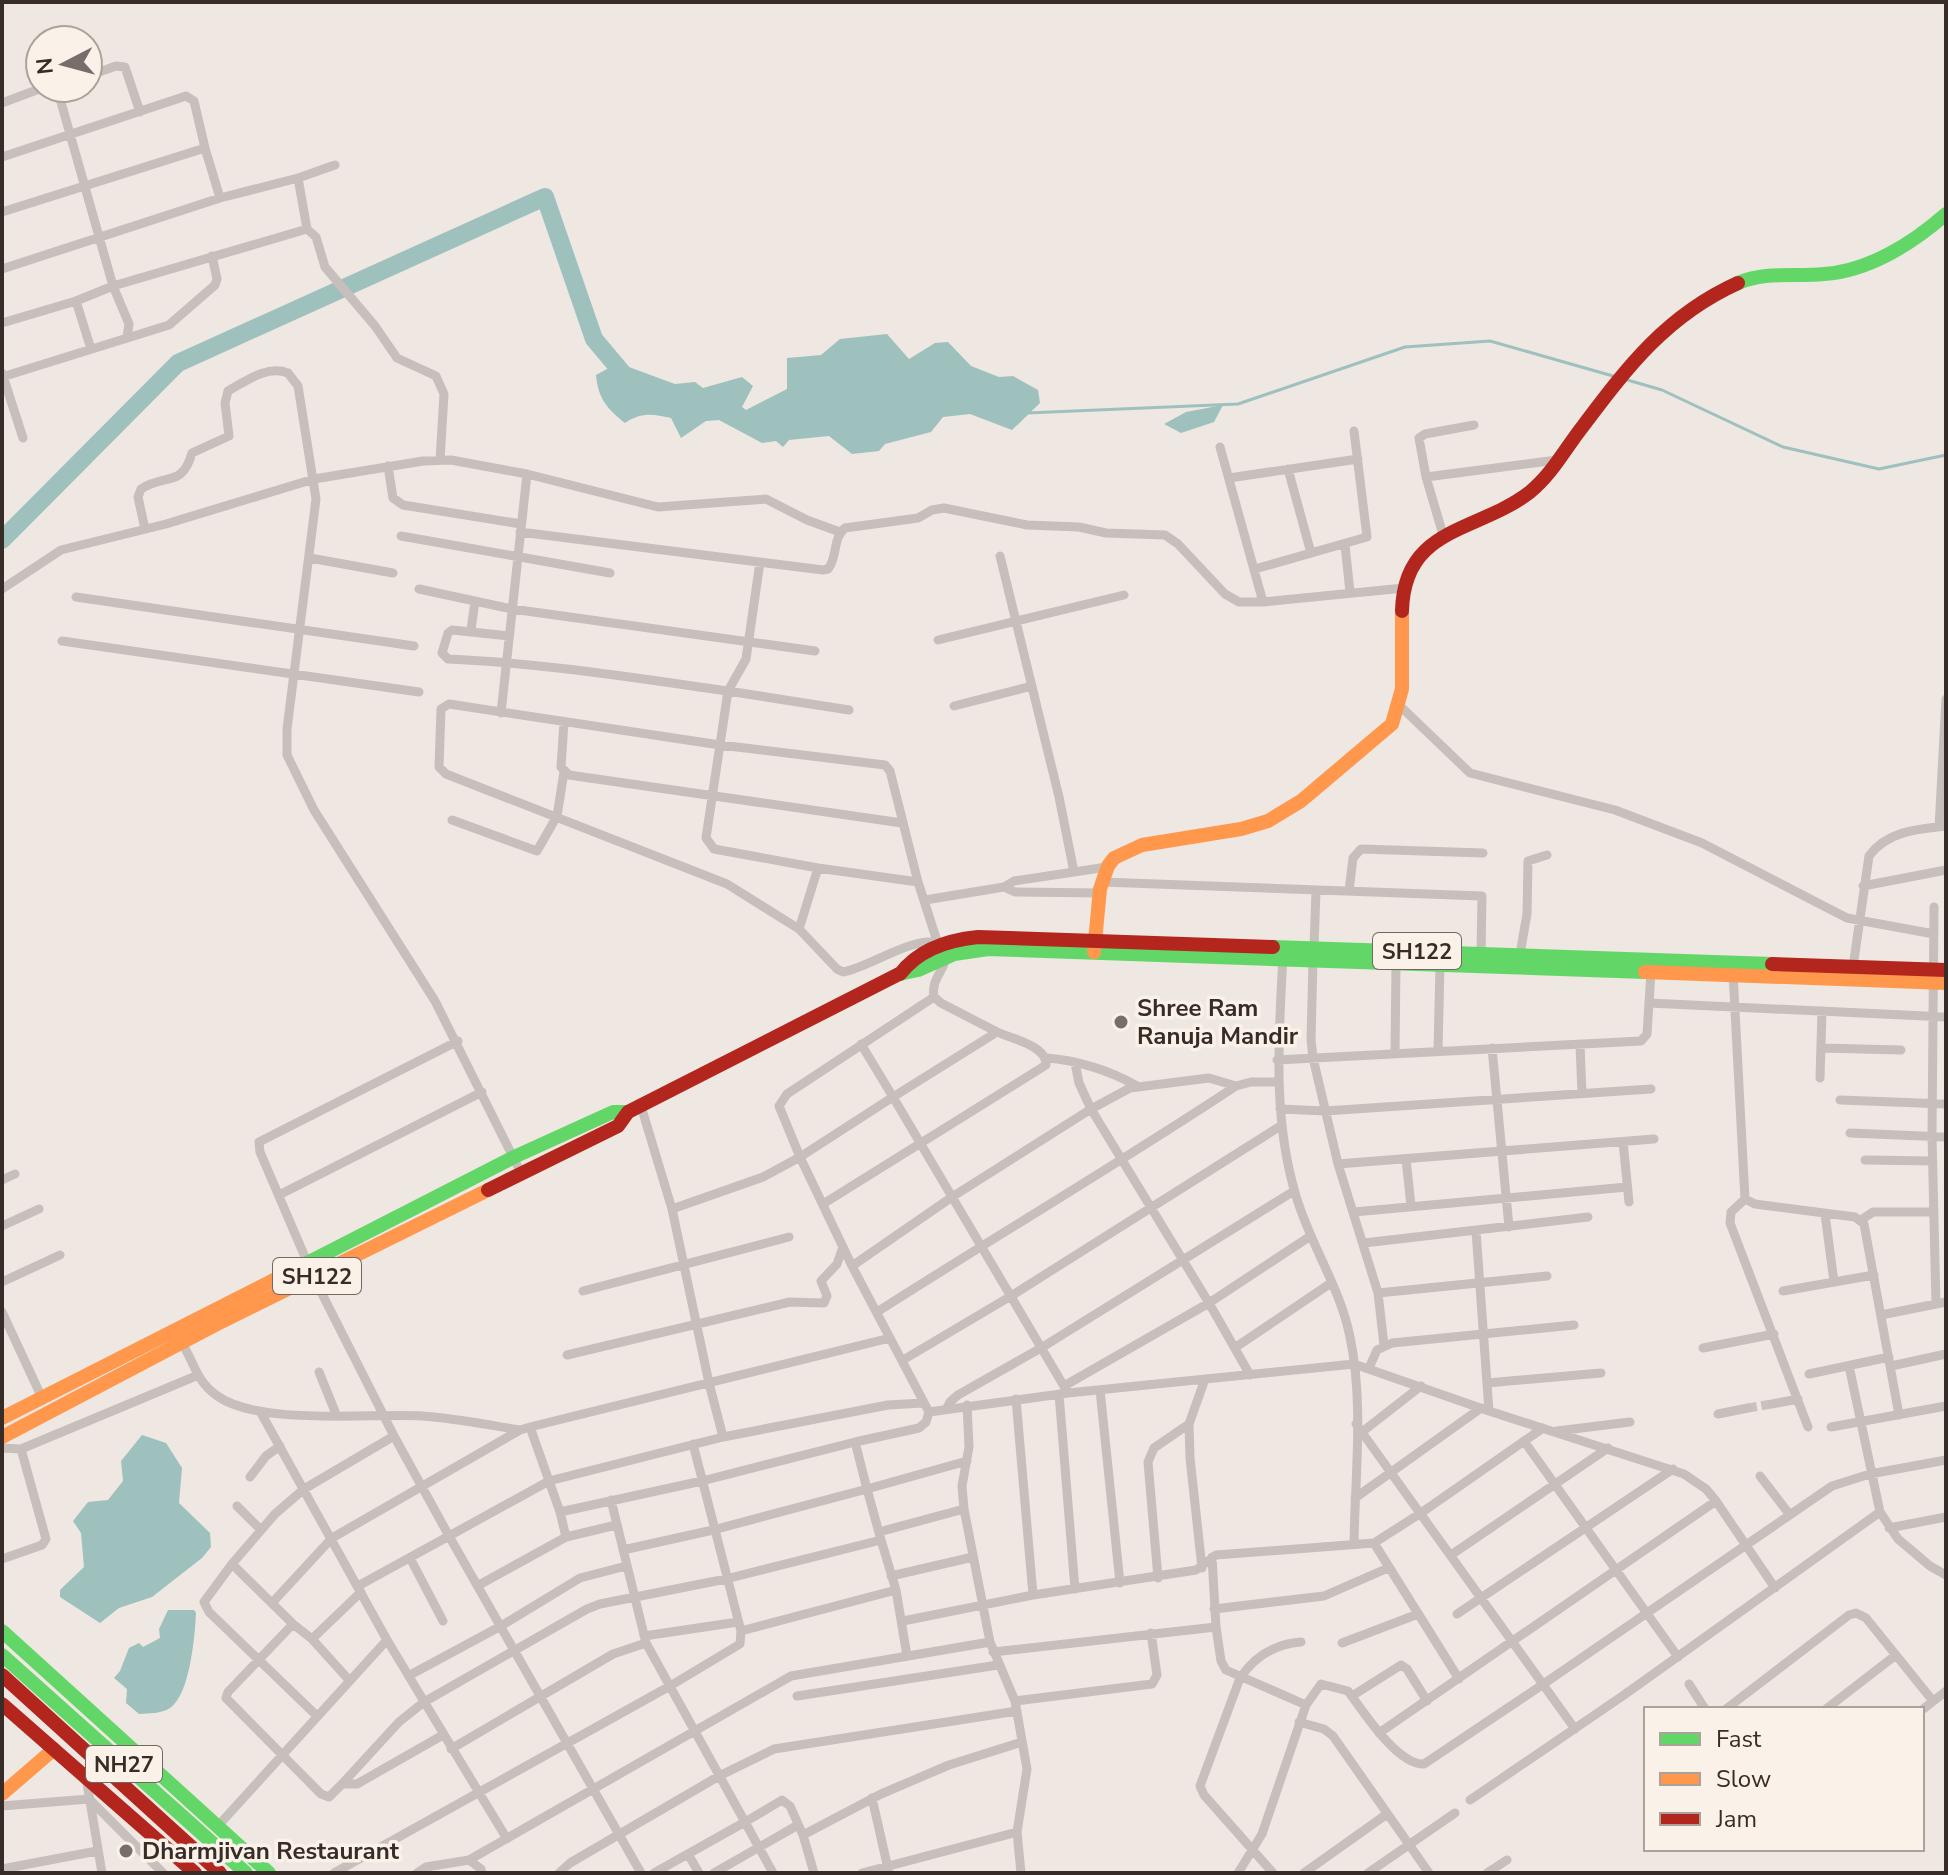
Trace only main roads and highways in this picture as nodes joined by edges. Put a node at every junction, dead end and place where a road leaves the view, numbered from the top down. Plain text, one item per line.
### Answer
1 (1946, 214) edge
2 (1095, 947) junction
3 (1314, 954) junction
4 (1560, 962) junction
5 (1733, 969) junction
6 (1940, 976) edge
7 (635, 1109) junction
8 (119, 1358) junction
9 (126, 1372) junction
10 (45, 1404) junction
11 (2, 1418) edge
12 (2, 1437) edge
13 (2, 1631) edge
14 (2, 1655) edge
15 (2, 1675) edge
16 (2, 1704) edge
17 (54, 1749) junction
18 (2, 1794) edge
19 (195, 1873) edge
20 (220, 1873) edge
21 (246, 1873) edge
22 (269, 1873) edge

1 - 2 main road
2 - 3 main road, SH122
2 - 7 main road, SH122
3 - 4 main road, SH122
3 - 4 main road, SH122
4 - 5 main road, SH122
4 - 5 main road, SH122
5 - 6 main road, SH122
5 - 6 main road, SH122
7 - 8 main road, SH122
7 - 9 main road, SH122
8 - 9 main road
8 - 10 main road, SH122
9 - 10 main road, SH122
10 - 11 main road, SH122
10 - 12 main road, SH122
13 - 22 main road
14 - 21 main road, NH27
15 - 20 main road, NH27
16 - 17 main road
17 - 18 main road
17 - 19 main road

